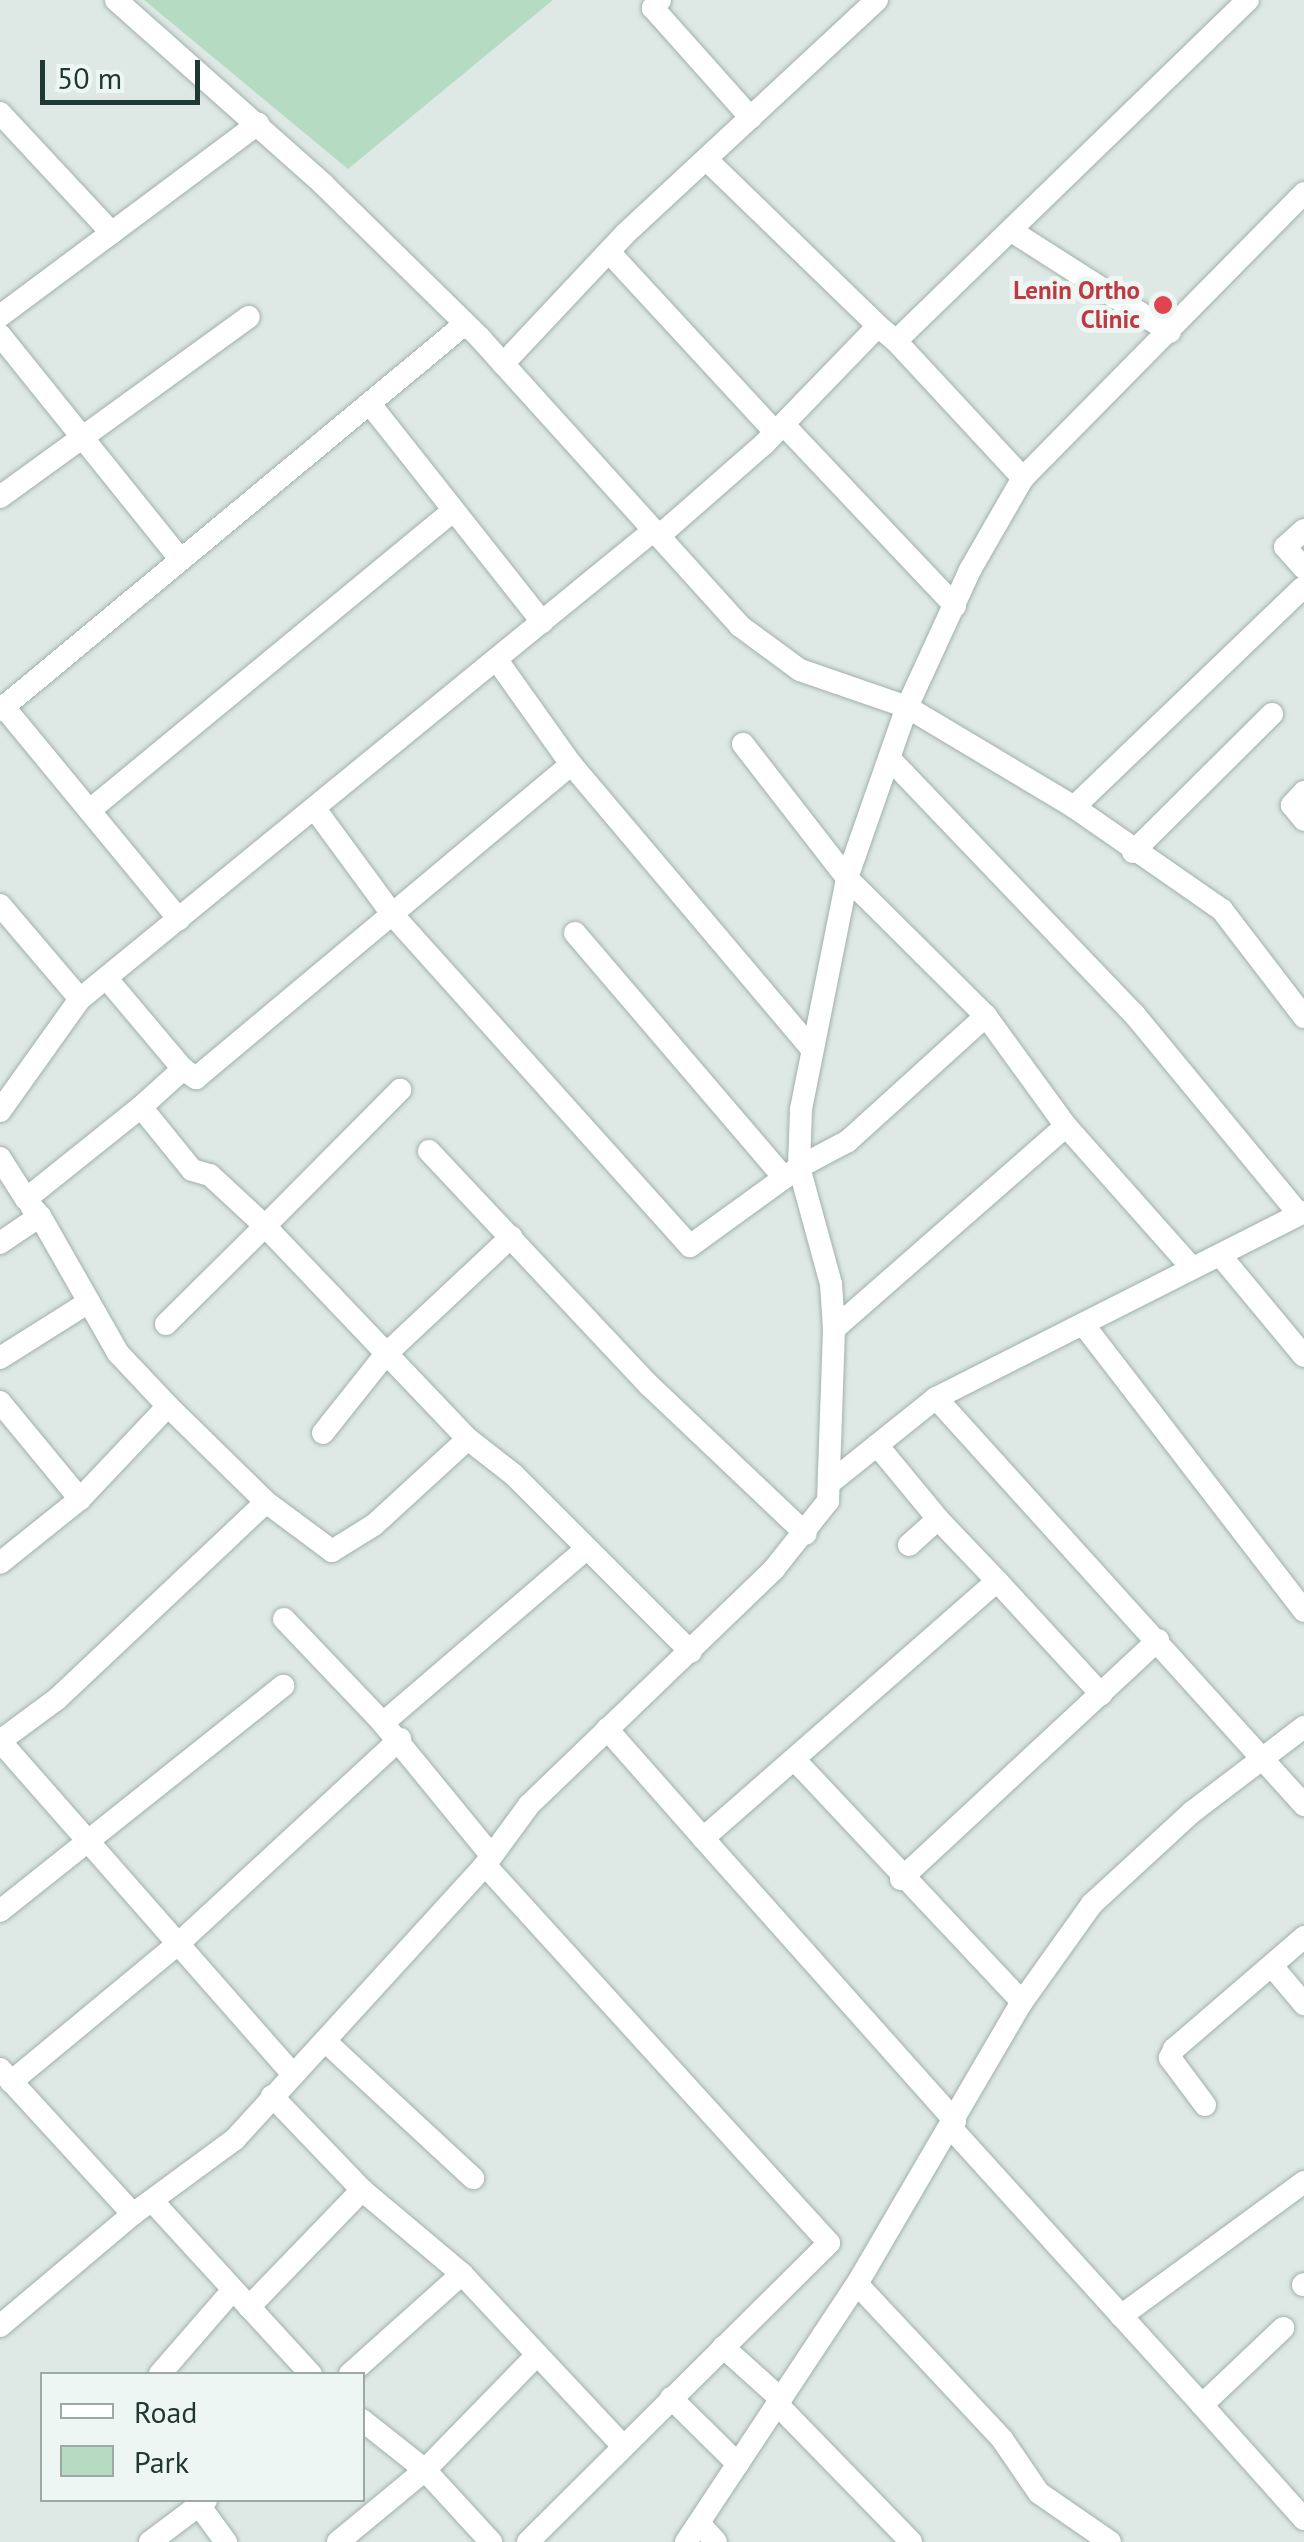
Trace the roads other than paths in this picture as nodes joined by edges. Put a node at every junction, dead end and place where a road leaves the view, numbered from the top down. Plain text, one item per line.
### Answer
1 (116, 0) edge
2 (660, 0) edge
3 (877, 0) edge
4 (1248, 0) edge
5 (0, 112) edge
6 (751, 118) junction
7 (258, 124) junction
8 (708, 160) junction
9 (1304, 193) edge
10 (112, 232) junction
11 (1013, 232) junction
12 (609, 252) junction
13 (0, 316) edge
14 (249, 317) dead end
15 (465, 324) junction
16 (1170, 332) junction
17 (887, 334) junction
18 (0, 336) edge
19 (504, 364) junction
20 (370, 404) junction
21 (780, 428) junction
22 (83, 440) junction
23 (1023, 478) junction
24 (0, 497) edge
25 (452, 512) junction
26 (1304, 530) edge
27 (657, 533) junction
28 (179, 558) junction
29 (1303, 578) edge
30 (955, 606) junction
31 (542, 622) junction
32 (497, 660) junction
33 (907, 707) junction
34 (2, 708) edge
35 (1272, 714) dead end
36 (743, 744) dead end
37 (891, 760) junction
38 (571, 764) junction
39 (1304, 792) edge
40 (1074, 807) junction
41 (90, 810) junction
42 (315, 810) junction
43 (1304, 820) edge
44 (1133, 852) junction
45 (848, 878) junction
46 (0, 905) edge
47 (392, 914) junction
48 (179, 919) junction
49 (575, 933) dead end
50 (108, 980) junction
51 (80, 999) junction
52 (986, 1016) junction
53 (1304, 1016) edge
54 (810, 1047) junction
55 (184, 1070) junction
56 (400, 1090) dead end
57 (142, 1107) junction
58 (0, 1111) edge
59 (1066, 1126) junction
60 (429, 1151) dead end
61 (0, 1158) edge
62 (792, 1172) junction
63 (33, 1208) junction
64 (1301, 1213) edge
65 (265, 1226) junction
66 (512, 1237) junction
67 (0, 1243) edge
68 (1220, 1255) junction
69 (1191, 1268) junction
70 (89, 1302) junction
71 (166, 1324) dead end
72 (1083, 1324) junction
73 (834, 1329) junction
74 (385, 1354) junction
75 (1304, 1356) edge
76 (0, 1358) edge
77 (936, 1398) junction
78 (0, 1402) edge
79 (168, 1406) junction
80 (323, 1433) dead end
81 (468, 1439) junction
82 (877, 1445) junction
83 (831, 1482) junction
84 (80, 1498) junction
85 (266, 1502) junction
86 (938, 1519) junction
87 (806, 1534) junction
88 (909, 1545) dead end
89 (584, 1551) junction
90 (0, 1564) edge
91 (996, 1581) junction
92 (1304, 1611) edge
93 (284, 1619) dead end
94 (1158, 1640) junction
95 (691, 1652) junction
96 (282, 1686) dead end
97 (1101, 1694) junction
98 (382, 1722) junction
99 (1304, 1727) edge
100 (606, 1729) junction
101 (400, 1740) junction
102 (0, 1741) edge
103 (1264, 1757) junction
104 (794, 1759) junction
105 (1304, 1805) edge
106 (703, 1838) junction
107 (88, 1841) junction
108 (488, 1860) junction
109 (901, 1879) junction
110 (0, 1911) edge
111 (1304, 1938) edge
112 (180, 1943) junction
113 (1272, 1966) junction
114 (1022, 2002) junction
115 (1304, 2004) edge
116 (325, 2041) junction
117 (292, 2072) junction
118 (6, 2076) edge
119 (272, 2096) junction
120 (1205, 2105) dead end
121 (953, 2125) junction
122 (473, 2178) dead end
123 (1304, 2182) edge
124 (362, 2190) junction
125 (144, 2209) junction
126 (462, 2274) junction
127 (856, 2284) junction
128 (241, 2299) junction
129 (1121, 2316) junction
130 (0, 2326) edge
131 (1283, 2328) dead end
132 (723, 2347) junction
133 (536, 2355) junction
134 (162, 2372) edge
135 (309, 2372) edge
136 (352, 2372) edge
137 (671, 2398) junction
138 (779, 2402) junction
139 (1202, 2404) junction
140 (365, 2422) edge
141 (622, 2445) junction
142 (738, 2464) junction
143 (425, 2470) junction
144 (202, 2502) edge
145 (1304, 2519) edge
146 (692, 2532) edge
147 (150, 2542) edge
148 (226, 2542) edge
149 (338, 2542) edge
150 (491, 2542) edge
151 (528, 2542) edge
152 (716, 2542) edge
153 (911, 2542) edge
154 (1110, 2542) edge

1 - 7 street
2 - 6 street
3 - 6 street
4 - 11 street
5 - 10 street
6 - 8 street
7 - 10 street
7 - 15 street
8 - 12 street
8 - 17 street
9 - 16 street
10 - 13 street
11 - 16 street
11 - 17 street
12 - 19 street
12 - 21 street
14 - 22 street
15 - 19 street
15 - 20 street
16 - 23 street
17 - 21 street
17 - 23 street
18 - 22 street
19 - 27 street
20 - 25 street
20 - 28 street
21 - 27 street
21 - 30 street
22 - 24 street
22 - 28 street
23 - 30 street
25 - 31 street
25 - 41 street
26 - 29 street
27 - 31 street
27 - 33 street
28 - 34 street
29 - 40 street
30 - 33 street
31 - 32 street
32 - 38 street
32 - 42 street
33 - 37 street
33 - 40 street
34 - 41 street
35 - 44 street
36 - 45 street
37 - 45 street
37 - 64 street
38 - 47 street
38 - 54 street
39 - 43 street
40 - 44 street
41 - 48 street
42 - 47 street
42 - 48 street
44 - 53 street
45 - 52 street
45 - 54 street
46 - 51 street
47 - 55 street
47 - 62 street
48 - 50 street
49 - 62 street
50 - 51 street
50 - 55 street
51 - 58 street
52 - 59 street
52 - 62 street
54 - 62 street
55 - 57 street
56 - 65 street
57 - 63 street
57 - 65 street
59 - 69 street
59 - 73 street
60 - 66 street
61 - 63 street
62 - 73 street
63 - 67 street
63 - 70 street
64 - 68 street
65 - 71 street
65 - 74 street
66 - 74 street
66 - 87 street
68 - 69 street
68 - 75 street
69 - 72 street
70 - 76 street
70 - 79 street
72 - 77 street
72 - 92 street
73 - 83 street
74 - 80 street
74 - 81 street
77 - 82 street
77 - 94 street
78 - 84 street
79 - 84 street
79 - 85 street
81 - 85 street
81 - 89 street
82 - 83 street
82 - 86 street
83 - 87 street
84 - 90 street
85 - 102 street
86 - 88 street
86 - 91 street
87 - 95 street
89 - 95 street
89 - 98 street
91 - 97 street
91 - 104 street
93 - 98 street
94 - 97 street
94 - 103 street
95 - 100 street
96 - 107 street
97 - 109 street
98 - 101 street
99 - 103 street
100 - 106 street
100 - 108 street
101 - 108 street
101 - 112 street
102 - 107 street
103 - 105 street
103 - 114 street
104 - 106 street
104 - 109 street
106 - 121 street
107 - 110 street
107 - 112 street
108 - 116 street
108 - 132 street
109 - 114 street
111 - 113 street
112 - 117 street
112 - 118 street
113 - 115 street
113 - 120 street
114 - 121 street
116 - 117 street
116 - 122 street
117 - 119 street
118 - 125 street
119 - 124 street
119 - 125 street
121 - 127 street
121 - 129 street
123 - 129 street
124 - 126 street
124 - 128 street
125 - 128 street
125 - 130 street
126 - 133 street
126 - 136 street
127 - 138 street
127 - 154 street
128 - 134 street
128 - 135 street
129 - 139 street
131 - 139 street
132 - 137 street
132 - 138 street
133 - 141 street
133 - 143 street
137 - 141 street
137 - 142 street
138 - 142 street
138 - 153 street
139 - 145 street
140 - 143 street
141 - 151 street
142 - 146 street
143 - 149 street
143 - 150 street
144 - 147 street
144 - 148 street
146 - 152 street

